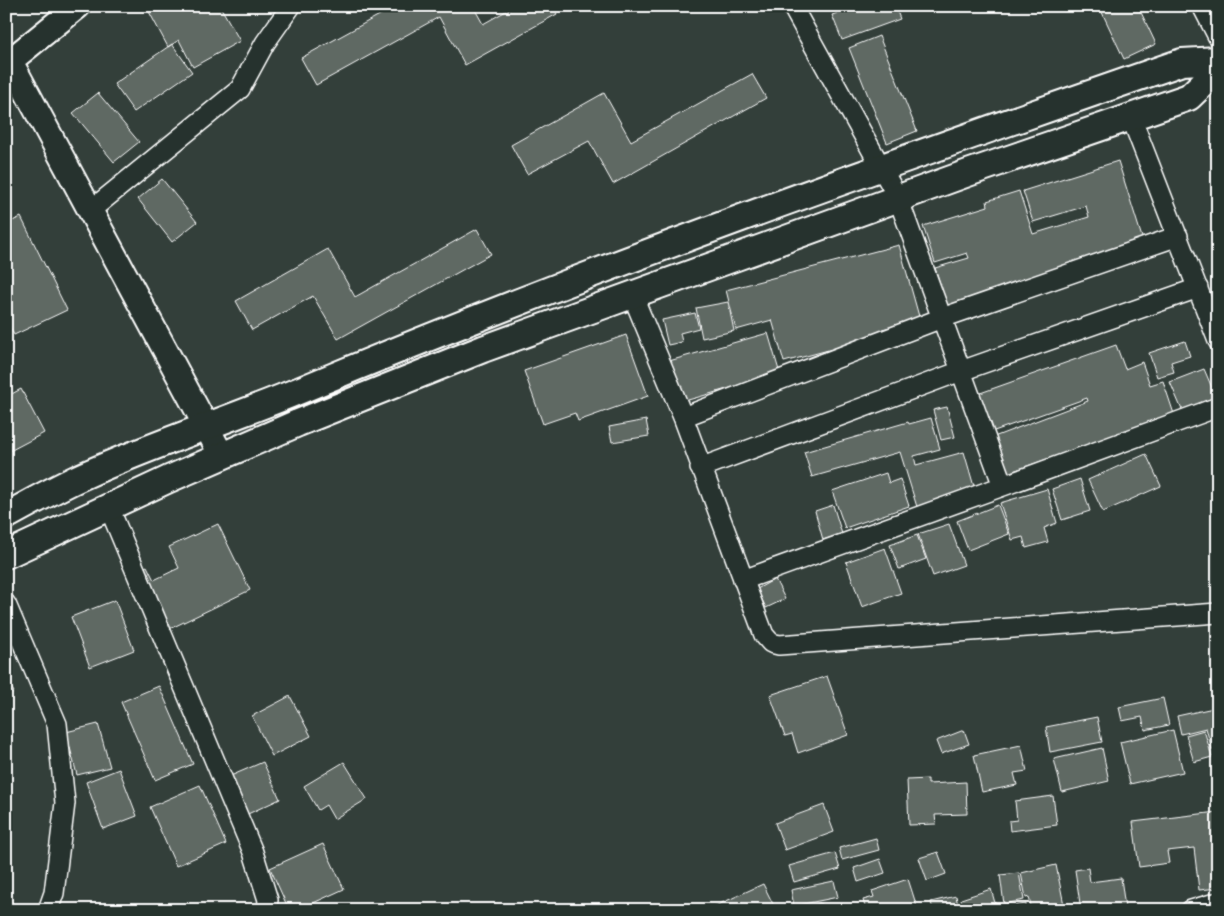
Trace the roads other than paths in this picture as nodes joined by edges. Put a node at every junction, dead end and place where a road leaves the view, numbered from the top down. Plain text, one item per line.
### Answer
1 (78, 6) edge
2 (291, 6) edge
3 (792, 6) edge
4 (1202, 6) edge
5 (1218, 37) edge
6 (1218, 60) edge
7 (8, 63) edge
8 (1218, 69) edge
9 (1131, 117) junction
10 (881, 167) junction
11 (898, 198) junction
12 (91, 210) junction
13 (1178, 236) junction
14 (1198, 288) junction
15 (632, 294) junction
16 (942, 318) junction
17 (1218, 341) edge
18 (961, 371) junction
19 (1218, 407) edge
20 (683, 417) junction
21 (207, 427) junction
22 (222, 456) junction
23 (700, 468) junction
24 (1003, 486) junction
25 (108, 505) junction
26 (6, 516) edge
27 (6, 555) edge
28 (743, 580) junction
29 (6, 604) edge
30 (1218, 613) edge
31 (1218, 902) edge
32 (48, 910) edge
33 (267, 910) edge
34 (1191, 910) edge

1 - 7 street
2 - 12 street
3 - 10 street
4 - 5 street
6 - 10 main road
7 - 12 street
8 - 9 main road
9 - 11 main road
9 - 13 street
10 - 11 street
10 - 21 main road
11 - 15 main road
11 - 16 street
12 - 21 street
13 - 14 street
13 - 16 street
14 - 17 street
14 - 18 street
15 - 20 street
15 - 22 main road
16 - 18 street
16 - 20 street
18 - 23 street
18 - 24 street
19 - 24 street
20 - 23 street
21 - 22 street
21 - 26 main road
22 - 25 main road
23 - 28 street
24 - 28 street
25 - 27 main road
25 - 33 street
28 - 30 street
29 - 32 street
31 - 34 street

